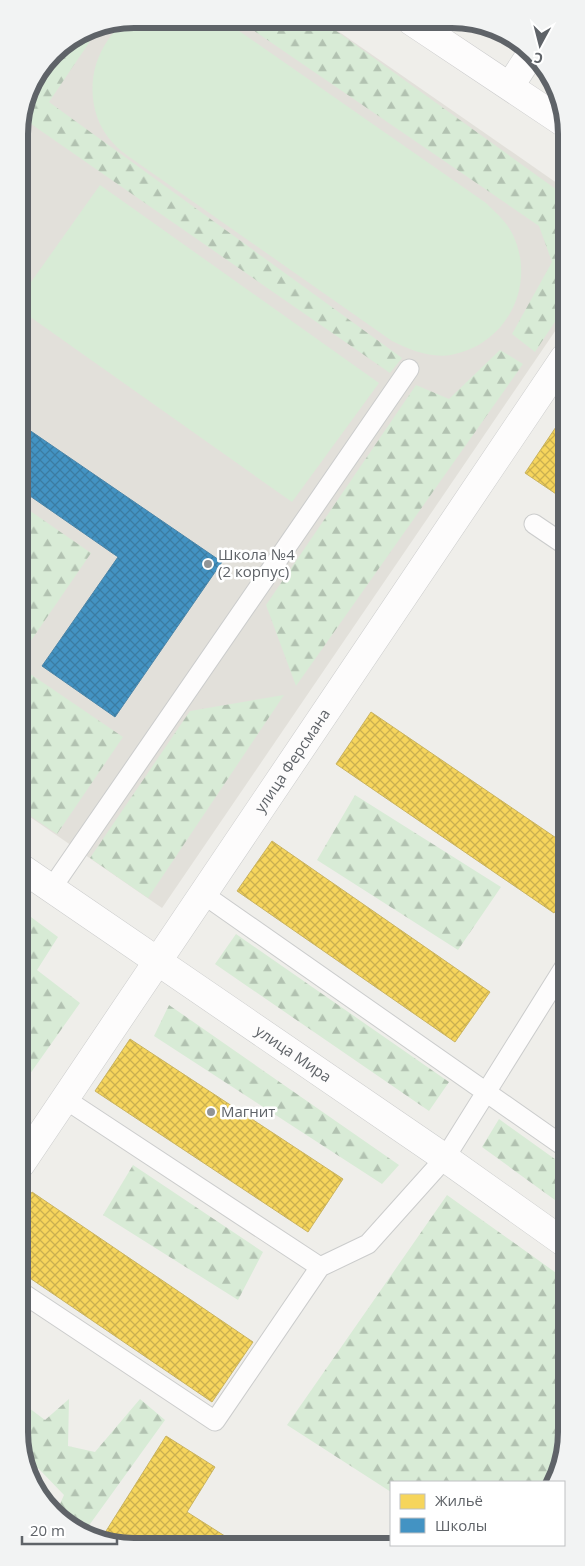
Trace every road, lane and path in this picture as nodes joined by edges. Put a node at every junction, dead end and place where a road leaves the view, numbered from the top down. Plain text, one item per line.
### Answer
1 (422, 28) edge
2 (520, 70) edge
3 (510, 86) junction
4 (556, 117) edge
5 (558, 367) edge
6 (409, 369) dead end
7 (534, 524) dead end
8 (558, 540) edge
9 (28, 873) edge
10 (51, 889) junction
11 (203, 894) junction
12 (158, 962) junction
13 (557, 978) edge
14 (486, 1091) junction
15 (65, 1099) junction
16 (557, 1142) edge
17 (28, 1154) edge
18 (445, 1158) junction
19 (557, 1238) edge
20 (320, 1267) junction
21 (28, 1297) edge

1 - 3 street
2 - 3 street
3 - 4 street
5 - 11 street, улица Ферсмана
6 - 10 lane
7 - 8 lane
9 - 10 street, улица Мира
10 - 12 street, улица Мира
11 - 12 street, улица Ферсмана
11 - 14 lane
12 - 15 street, улица Ферсмана
12 - 18 street, улица Мира
13 - 14 lane
14 - 16 lane
14 - 18 lane
15 - 17 street, улица Ферсмана
15 - 20 lane
18 - 19 street, улица Мира
18 - 20 lane
20 - 21 lane

